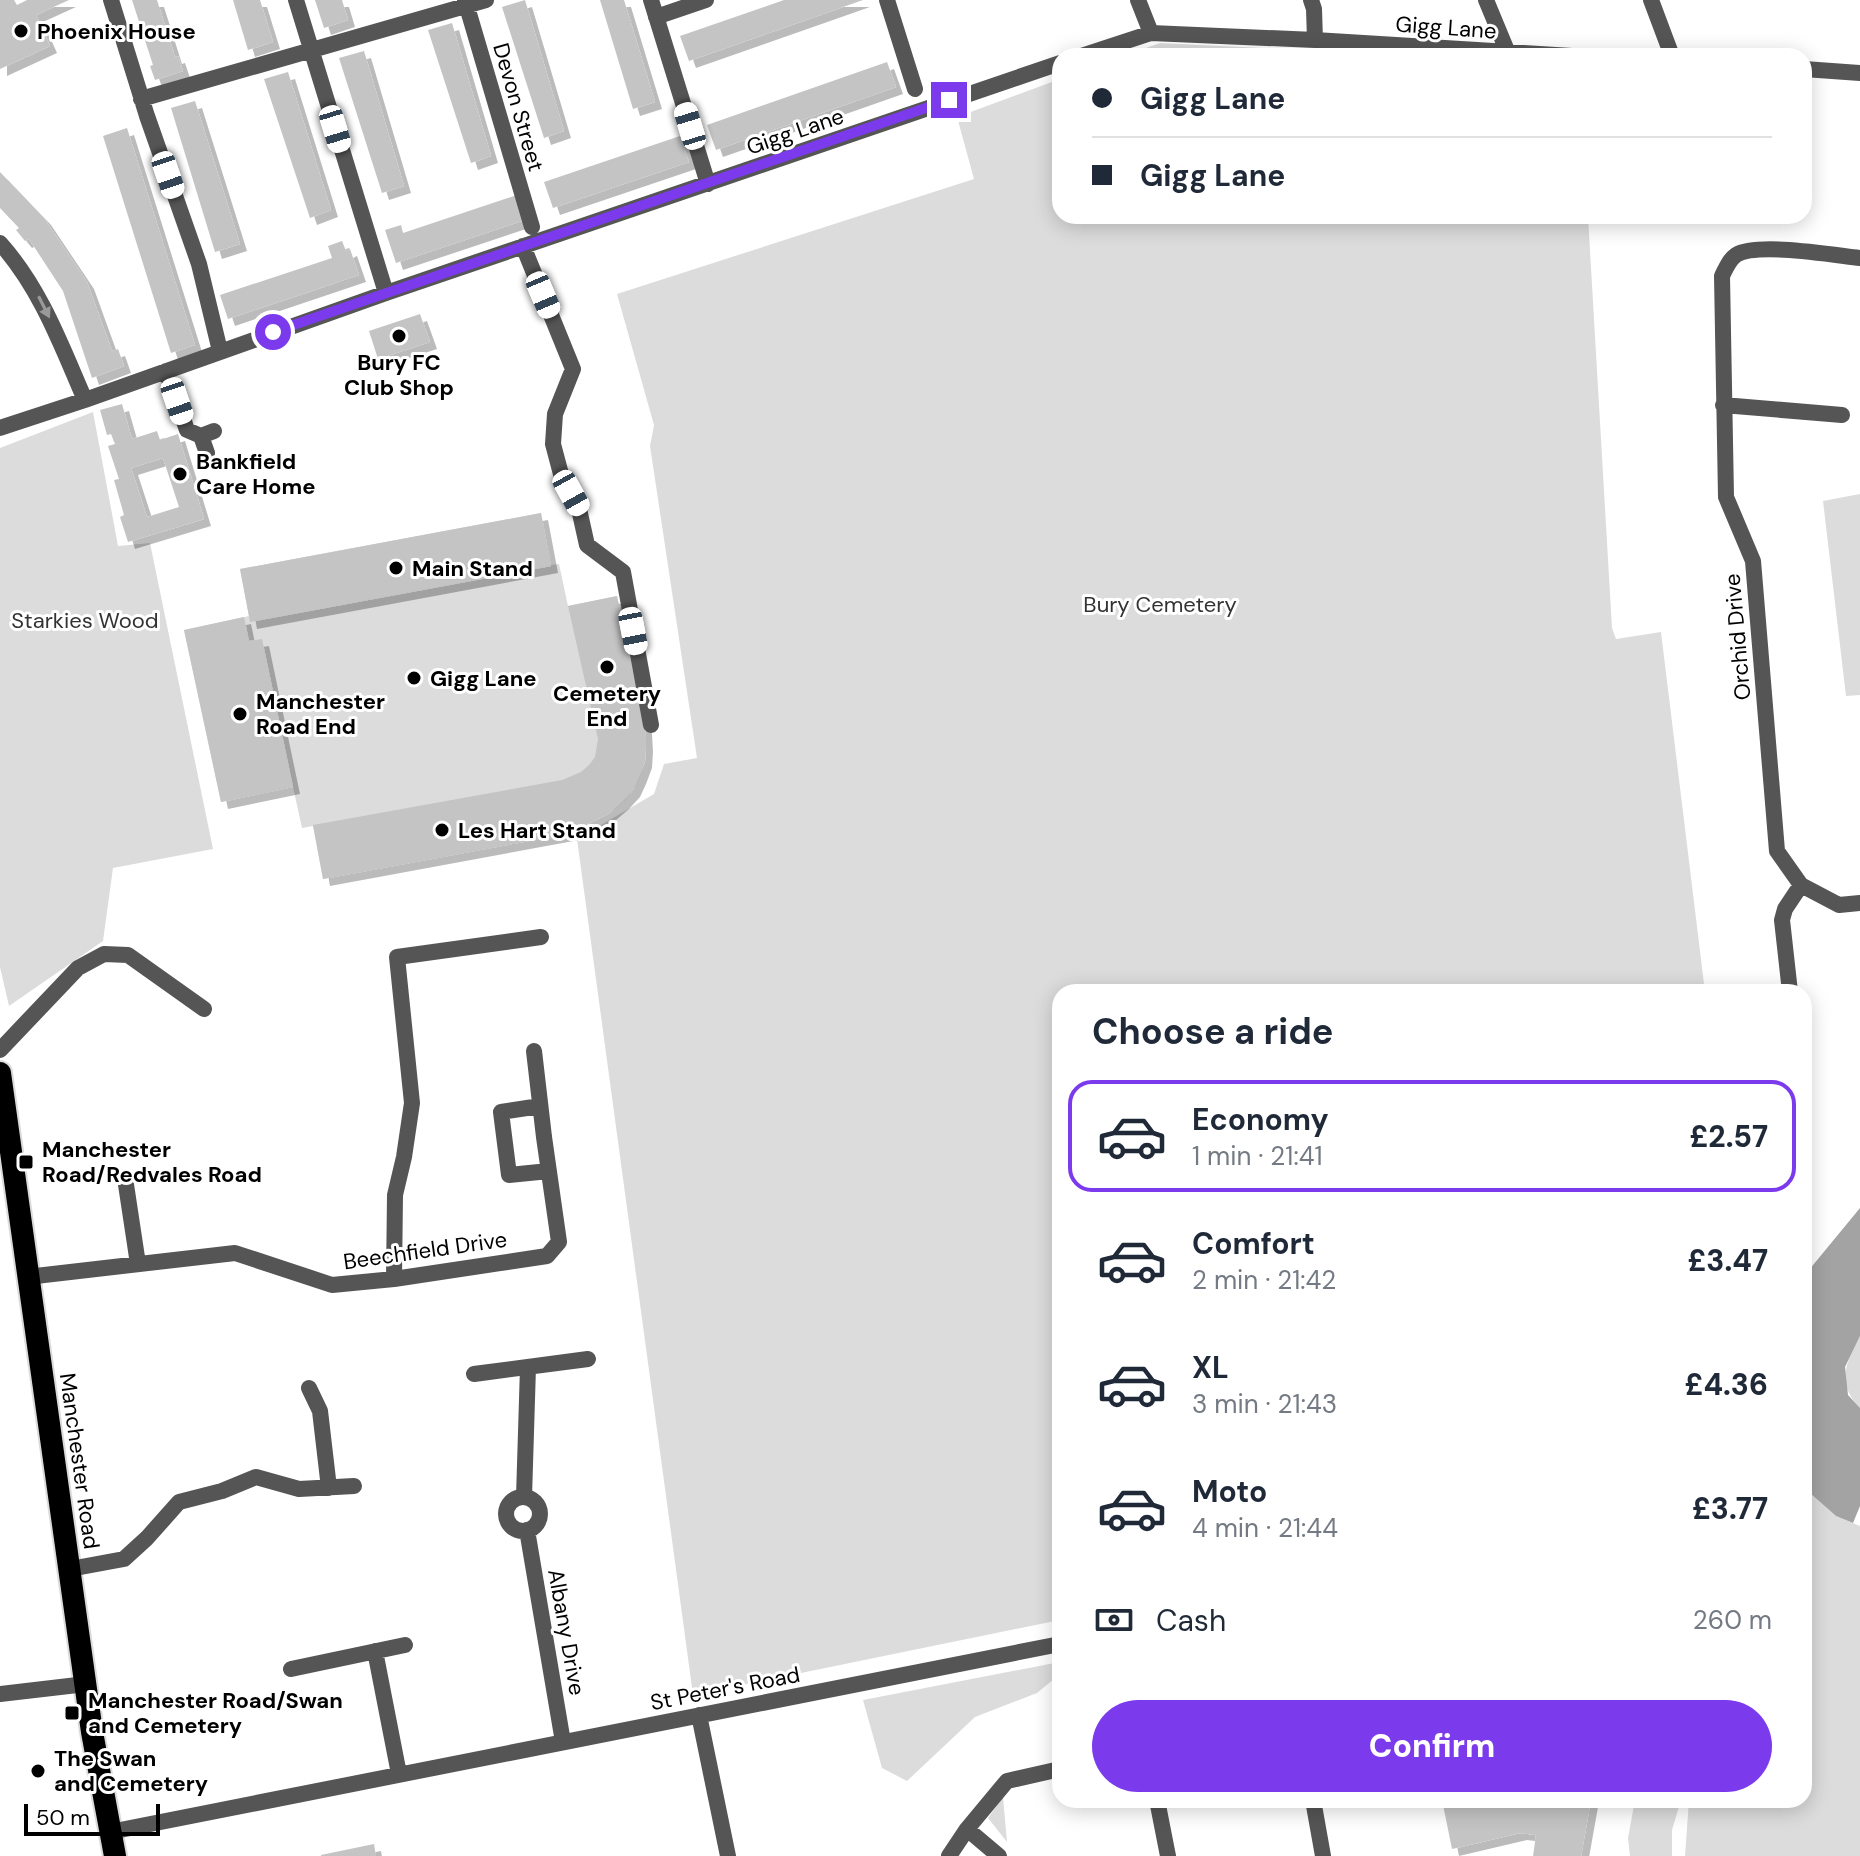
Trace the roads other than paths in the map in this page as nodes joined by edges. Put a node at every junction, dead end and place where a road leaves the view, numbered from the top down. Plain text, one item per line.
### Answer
1 (111, 0) edge
2 (296, 0) edge
3 (486, 0) edge
4 (651, 0) edge
5 (706, 0) edge
6 (887, 0) edge
7 (1138, 0) edge
8 (1311, 0) edge
9 (1486, 0) edge
10 (1651, 0) edge
11 (466, 3) edge
12 (656, 17) junction
13 (1151, 33) junction
14 (1315, 40) junction
15 (1105, 48) edge
16 (1434, 48) edge
17 (1506, 48) edge
18 (1669, 48) edge
19 (311, 50) junction
20 (1052, 66) edge
21 (1812, 70) edge
22 (1860, 73) edge
23 (915, 89) dead end
24 (141, 99) junction
25 (708, 184) junction
26 (532, 227) dead end
27 (0, 243) edge
28 (523, 246) junction
29 (1860, 258) edge
30 (386, 293) junction
31 (220, 351) junction
32 (166, 371) junction
33 (85, 400) junction
34 (1723, 405) junction
35 (1842, 415) dead end
36 (0, 428) edge
37 (207, 453) dead end
38 (651, 725) dead end
39 (1801, 885) junction
40 (1860, 903) edge
41 (541, 937) dead end
42 (1789, 984) edge
43 (204, 1009) dead end
44 (0, 1050) edge
45 (534, 1051) dead end
46 (1, 1084) edge
47 (540, 1106) junction
48 (549, 1171) junction
49 (125, 1178) dead end
50 (138, 1264) junction
51 (27, 1277) junction
52 (394, 1279) junction
53 (588, 1359) dead end
54 (528, 1367) junction
55 (474, 1374) dead end
56 (309, 1388) dead end
57 (354, 1486) dead end
58 (329, 1488) junction
59 (70, 1569) junction
60 (405, 1645) dead end
61 (1052, 1646) edge
62 (375, 1651) junction
63 (291, 1669) dead end
64 (86, 1684) junction
65 (0, 1694) edge
66 (699, 1715) junction
67 (563, 1742) junction
68 (1052, 1771) edge
69 (399, 1774) junction
70 (1159, 1808) edge
71 (1314, 1808) edge
72 (967, 1829) junction
73 (110, 1832) junction
74 (115, 1856) edge
75 (728, 1856) edge
76 (949, 1856) edge
77 (999, 1856) edge
78 (1168, 1856) edge
79 (1323, 1856) edge

1 - 24 street
2 - 19 street
3 - 11 street
4 - 12 street
5 - 12 street
6 - 23 street
7 - 13 street
8 - 14 street
9 - 17 street
10 - 18 street
11 - 19 street
11 - 26 street, Devon Street
12 - 25 street
13 - 14 street, Gigg Lane
13 - 15 street, Gigg Lane
14 - 16 street, Gigg Lane
19 - 24 street
19 - 30 street
20 - 25 street, Gigg Lane
21 - 22 street
24 - 31 street
25 - 28 street, Gigg Lane
27 -> 33 street
28 - 30 street, Gigg Lane
28 - 38 street
29 - 34 street, Orchid Drive
30 - 31 street, Gigg Lane
31 - 32 street, Gigg Lane
32 - 33 street, Gigg Lane
32 - 37 street
33 - 36 street, Gigg Lane
34 - 35 street
34 - 39 street, Orchid Drive
39 - 40 street, Orchid Drive
39 - 42 street
41 - 52 street
43 - 44 street
45 - 47 street
46 - 51 highway, Manchester Road
47 - 48 street
47 - 48 street
48 - 52 street, Beechfield Drive
49 - 50 street
50 - 51 street, Beechfield Drive
50 - 52 street, Beechfield Drive
51 - 59 highway, Manchester Road
53 - 54 street
54 - 55 street
54 - 67 street, Albany Drive
56 - 58 street
57 - 58 street
58 - 59 street
59 - 64 highway, Manchester Road
60 - 62 street
61 - 66 street, St Peter's Road
62 - 63 street
62 - 69 street
64 - 65 street
64 - 73 highway, Manchester Road
66 - 67 street, St Peter's Road
66 - 75 street
67 - 69 street, St Peter's Road
68 - 72 street
69 - 73 street, St Peter's Road
70 - 78 street
71 - 79 street
72 - 76 street
72 - 77 street
73 - 74 highway, Manchester Road

